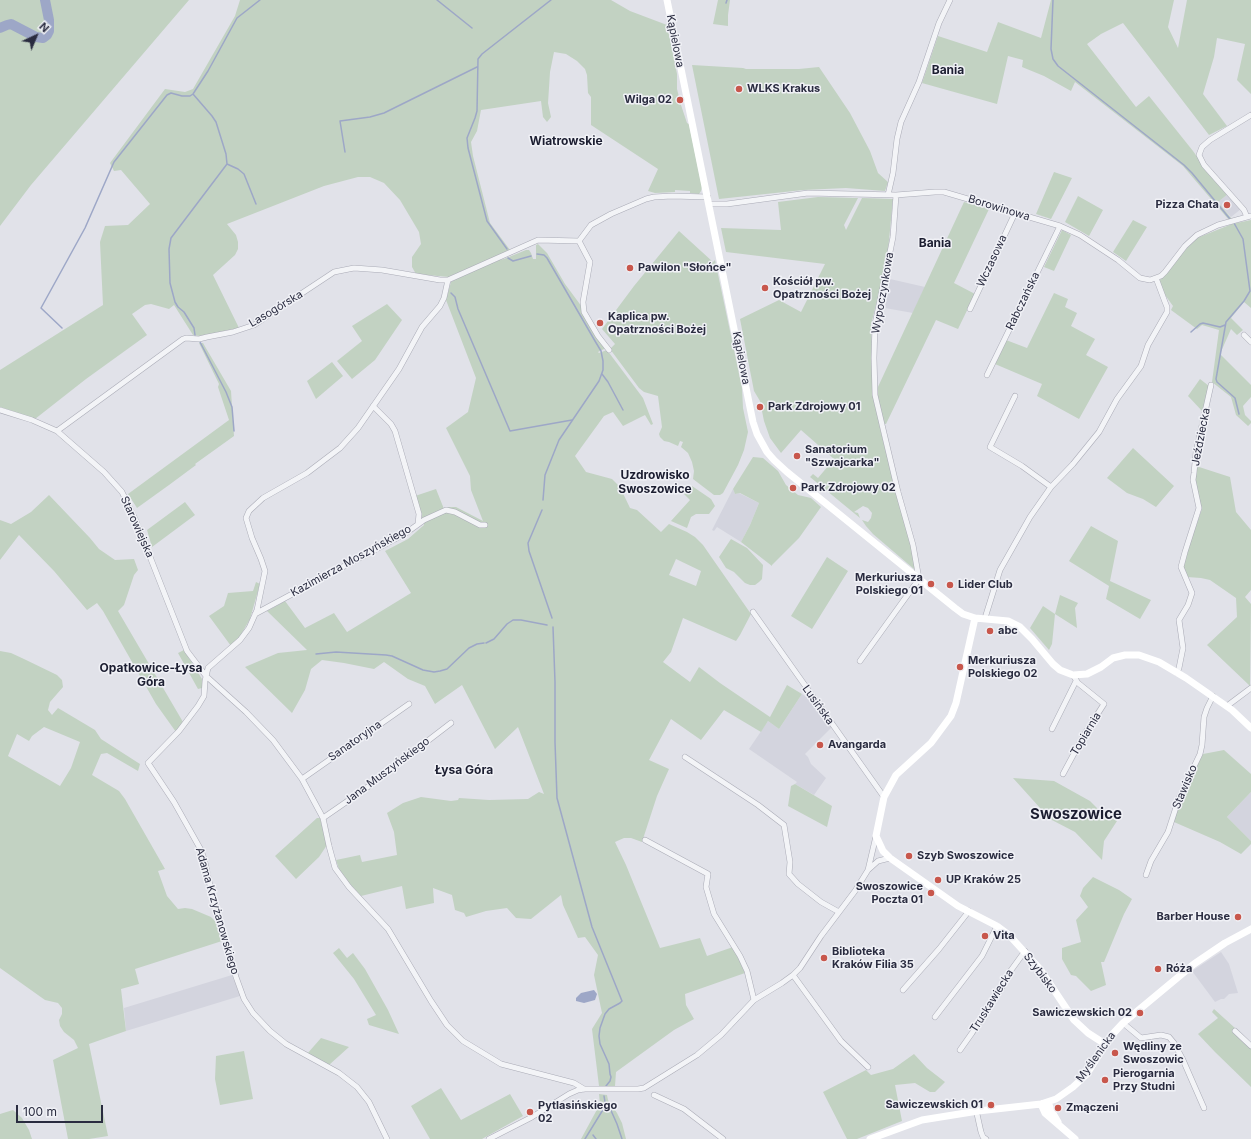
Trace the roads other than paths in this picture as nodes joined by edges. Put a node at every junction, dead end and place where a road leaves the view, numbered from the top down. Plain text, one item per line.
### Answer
1 (667, 0) edge
2 (950, 0) edge
3 (1251, 115) edge
4 (888, 195) junction
5 (896, 195) junction
6 (708, 201) junction
7 (1015, 213) junction
8 (1249, 216) edge
9 (1060, 226) junction
10 (579, 241) junction
11 (1156, 278) junction
12 (448, 280) junction
13 (970, 309) dead end
14 (1244, 335) dead end
15 (1251, 342) edge
16 (609, 350) dead end
17 (987, 376) dead end
18 (1211, 385) dead end
19 (1015, 396) dead end
20 (373, 406) junction
21 (0, 410) edge
22 (57, 431) junction
23 (1051, 487) junction
24 (418, 524) junction
25 (485, 525) dead end
26 (919, 579) junction
27 (753, 612) dead end
28 (255, 614) junction
29 (975, 618) junction
30 (985, 618) junction
31 (860, 661) dead end
32 (1177, 673) junction
33 (206, 676) junction
34 (1074, 678) junction
35 (1251, 688) edge
36 (1213, 696) junction
37 (409, 704) dead end
38 (1227, 706) junction
39 (451, 723) dead end
40 (1251, 728) edge
41 (1052, 729) dead end
42 (685, 757) dead end
43 (1063, 774) dead end
44 (302, 779) junction
45 (884, 797) junction
46 (323, 818) junction
47 (876, 836) junction
48 (645, 840) dead end
49 (890, 858) junction
50 (868, 870) junction
51 (1146, 875) dead end
52 (969, 911) junction
53 (839, 912) junction
54 (998, 926) junction
55 (1251, 928) edge
56 (1025, 951) junction
57 (793, 975) junction
58 (903, 990) dead end
59 (754, 1000) junction
60 (935, 1017) dead end
61 (1123, 1023) junction
62 (1235, 1031) dead end
63 (1105, 1044) junction
64 (1251, 1046) edge
65 (960, 1050) dead end
66 (868, 1067) dead end
67 (584, 1089) junction
68 (654, 1096) dead end
69 (1045, 1103) junction
70 (1204, 1108) dead end
71 (978, 1111) junction
72 (983, 1138) edge
73 (387, 1139) edge
74 (490, 1139) edge
75 (723, 1139) edge
76 (870, 1139) edge
77 (1075, 1139) edge

1 - 6 street, Kąpielowa
2 - 4 street
3 - 8 street
4 - 5 street, Borowinowa
4 - 6 street, Borowinowa
5 - 7 street, Borowinowa
5 - 26 street, Wypoczynkowa
6 - 10 street
6 - 26 street, Kąpielowa
7 - 9 street, Borowinowa
7 - 13 street, Wczasowa
8 - 11 street
9 - 11 street, Borowinowa
9 - 17 street, Rabczańska
10 - 12 street
10 - 16 street
11 - 23 street
12 - 20 street
12 - 22 street, Lasogórska
14 - 15 street
18 - 32 street, Jeździecka
19 - 23 street
20 - 24 street, Kazimierza Moszyńskiego
20 - 28 street
21 - 22 street, Starowiejska
22 - 33 street, Starowiejska
23 - 30 street
24 - 25 street
24 - 28 street, Kazimierza Moszyńskiego
26 - 29 street, Kąpielowa
26 - 31 street
27 - 45 street, Lusińska
28 - 33 street
29 - 30 street
29 - 45 street
30 - 34 street
32 - 34 street
32 - 36 street
33 - 44 street, Starowiejska
33 - 73 street, Adama Krzyżanowskiego
34 - 41 street
34 - 43 street, Topiarnia
35 - 38 street
36 - 38 street
36 - 51 street, Stawisko
37 - 44 street, Sanatoryjna
38 - 40 street
39 - 46 street, Jana Muszyńskiego
42 - 53 street
44 - 46 street, Starowiejska
45 - 47 street
46 - 67 street, Starowiejska
47 - 49 street, Szybisko
47 - 50 street
48 - 59 street
49 - 50 street
49 - 52 street, Szybisko
50 - 53 street
52 - 54 street, Szybisko
52 - 58 street
53 - 57 street
54 - 56 street, Szybisko
54 - 60 street
55 - 61 street, Myślenicka
56 - 63 street, Szybisko
56 - 65 street, Truskawiecka
57 - 59 street
57 - 66 street
59 - 67 street
61 - 63 street, Myślenicka
61 - 70 street
62 - 64 street
63 - 69 street, Myślenicka
67 - 74 street
68 - 75 street
69 - 71 street, Myślenicka
69 - 77 street
71 - 72 street
71 - 76 street, Myślenicka

